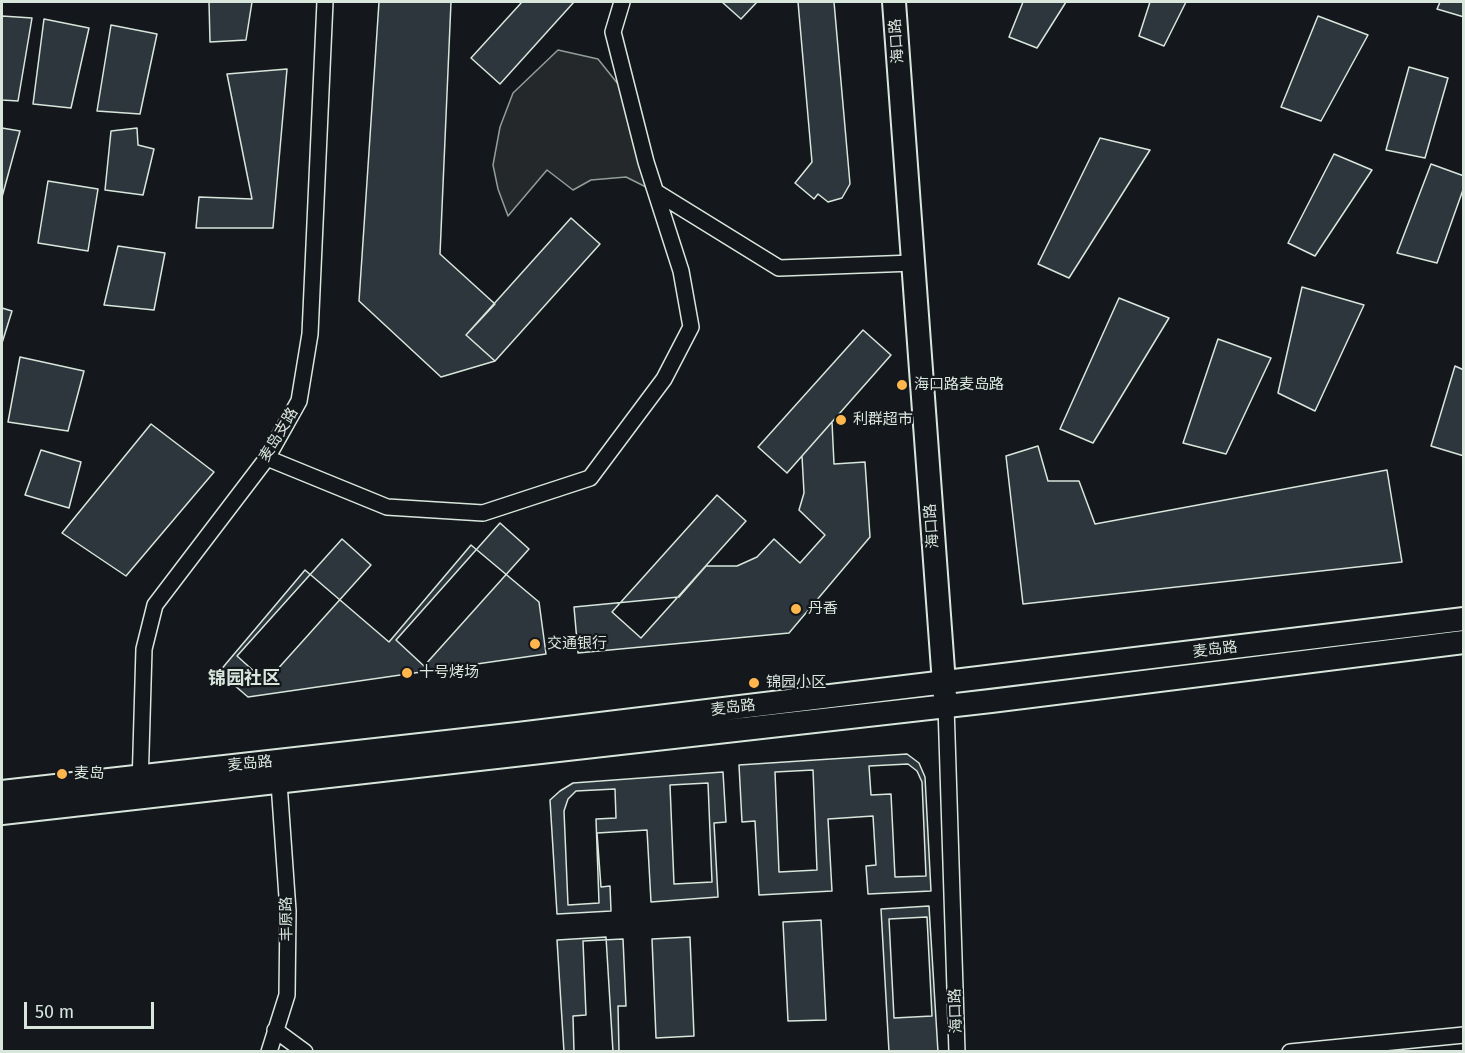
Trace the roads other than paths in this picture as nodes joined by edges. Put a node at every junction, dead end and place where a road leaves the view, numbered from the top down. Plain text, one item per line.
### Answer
1 (325, 2) edge
2 (622, 2) edge
3 (894, 2) edge
4 (656, 192) junction
5 (913, 263) junction
6 (267, 458) junction
7 (1464, 619) edge
8 (1464, 642) edge
9 (944, 683) junction
10 (946, 706) junction
11 (279, 783) junction
12 (140, 787) junction
13 (2, 792) edge
14 (2, 813) edge
15 (275, 1030) junction
16 (1464, 1035) edge
17 (269, 1052) edge
18 (305, 1052) edge
19 (957, 1052) edge
20 (1290, 1052) edge

1 - 6 street, 麦岛支路
2 - 4 street
3 - 5 main road, 海口路
4 - 5 street
4 - 6 street
5 - 9 main road, 海口路
6 - 12 street, 麦岛支路
7 - 9 main road, 麦岛路
8 - 10 main road, 麦岛路
9 - 10 main road, 海口路
9 - 12 main road, 麦岛路
10 - 11 main road, 麦岛路
10 - 19 street, 海口路
11 - 12 main road, 麦岛路
11 - 15 street, 丰原路
12 - 13 main road, 麦岛路
12 - 14 main road, 麦岛路
15 - 17 street, 丰原路
15 - 18 street
16 - 20 street

